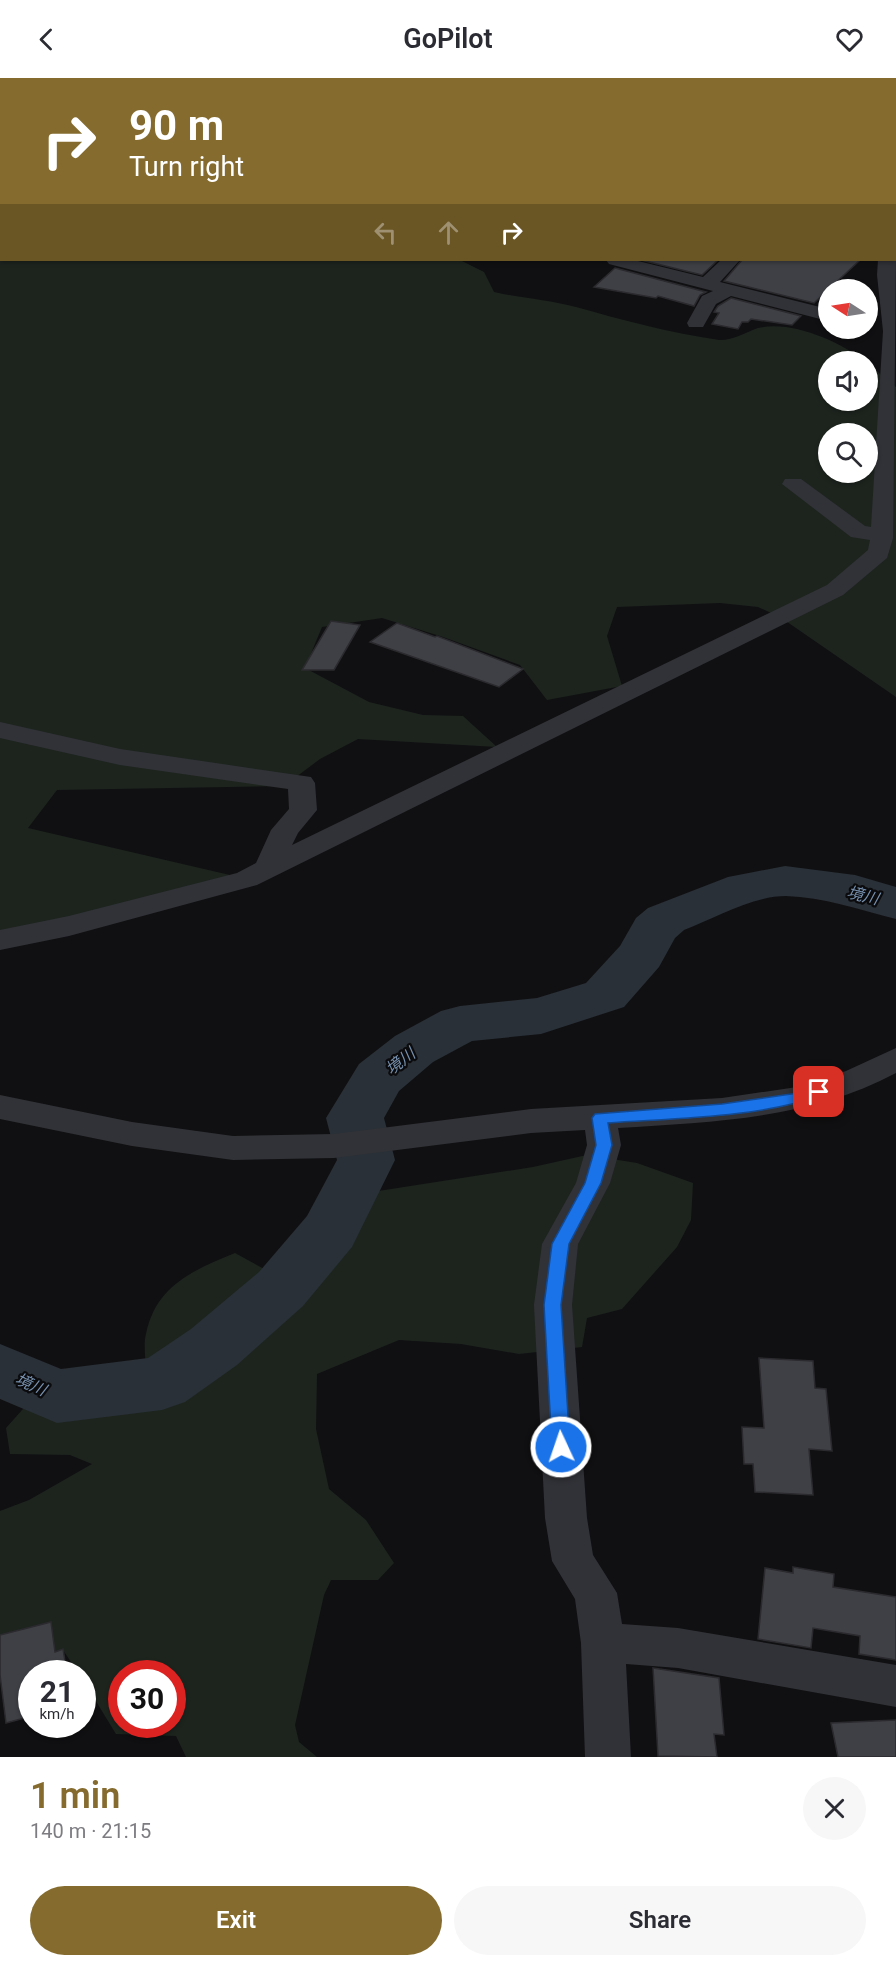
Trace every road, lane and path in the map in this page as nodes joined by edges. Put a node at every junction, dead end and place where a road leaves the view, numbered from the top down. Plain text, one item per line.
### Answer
1 (619, 261) edge
2 (730, 261) edge
3 (890, 270) edge
4 (707, 284) junction
5 (728, 290) junction
6 (818, 312) edge
7 (696, 323) dead end
8 (887, 330) edge
9 (793, 484) dead end
10 (882, 535) junction
11 (0, 729) edge
12 (268, 868) junction
13 (0, 940) edge
14 (896, 1059) edge
15 (0, 1107) edge
16 (600, 1118) junction
17 (603, 1643) junction
18 (896, 1686) edge
19 (608, 1757) edge

1 - 4 street
2 - 4 street
3 - 8 street
4 - 5 street
5 - 6 street
5 - 7 street
8 - 10 street
9 - 10 street
10 - 12 street
11 - 12 street
12 - 13 street
14 - 16 street
15 - 16 street
16 - 17 street
17 - 18 street
17 - 19 street

